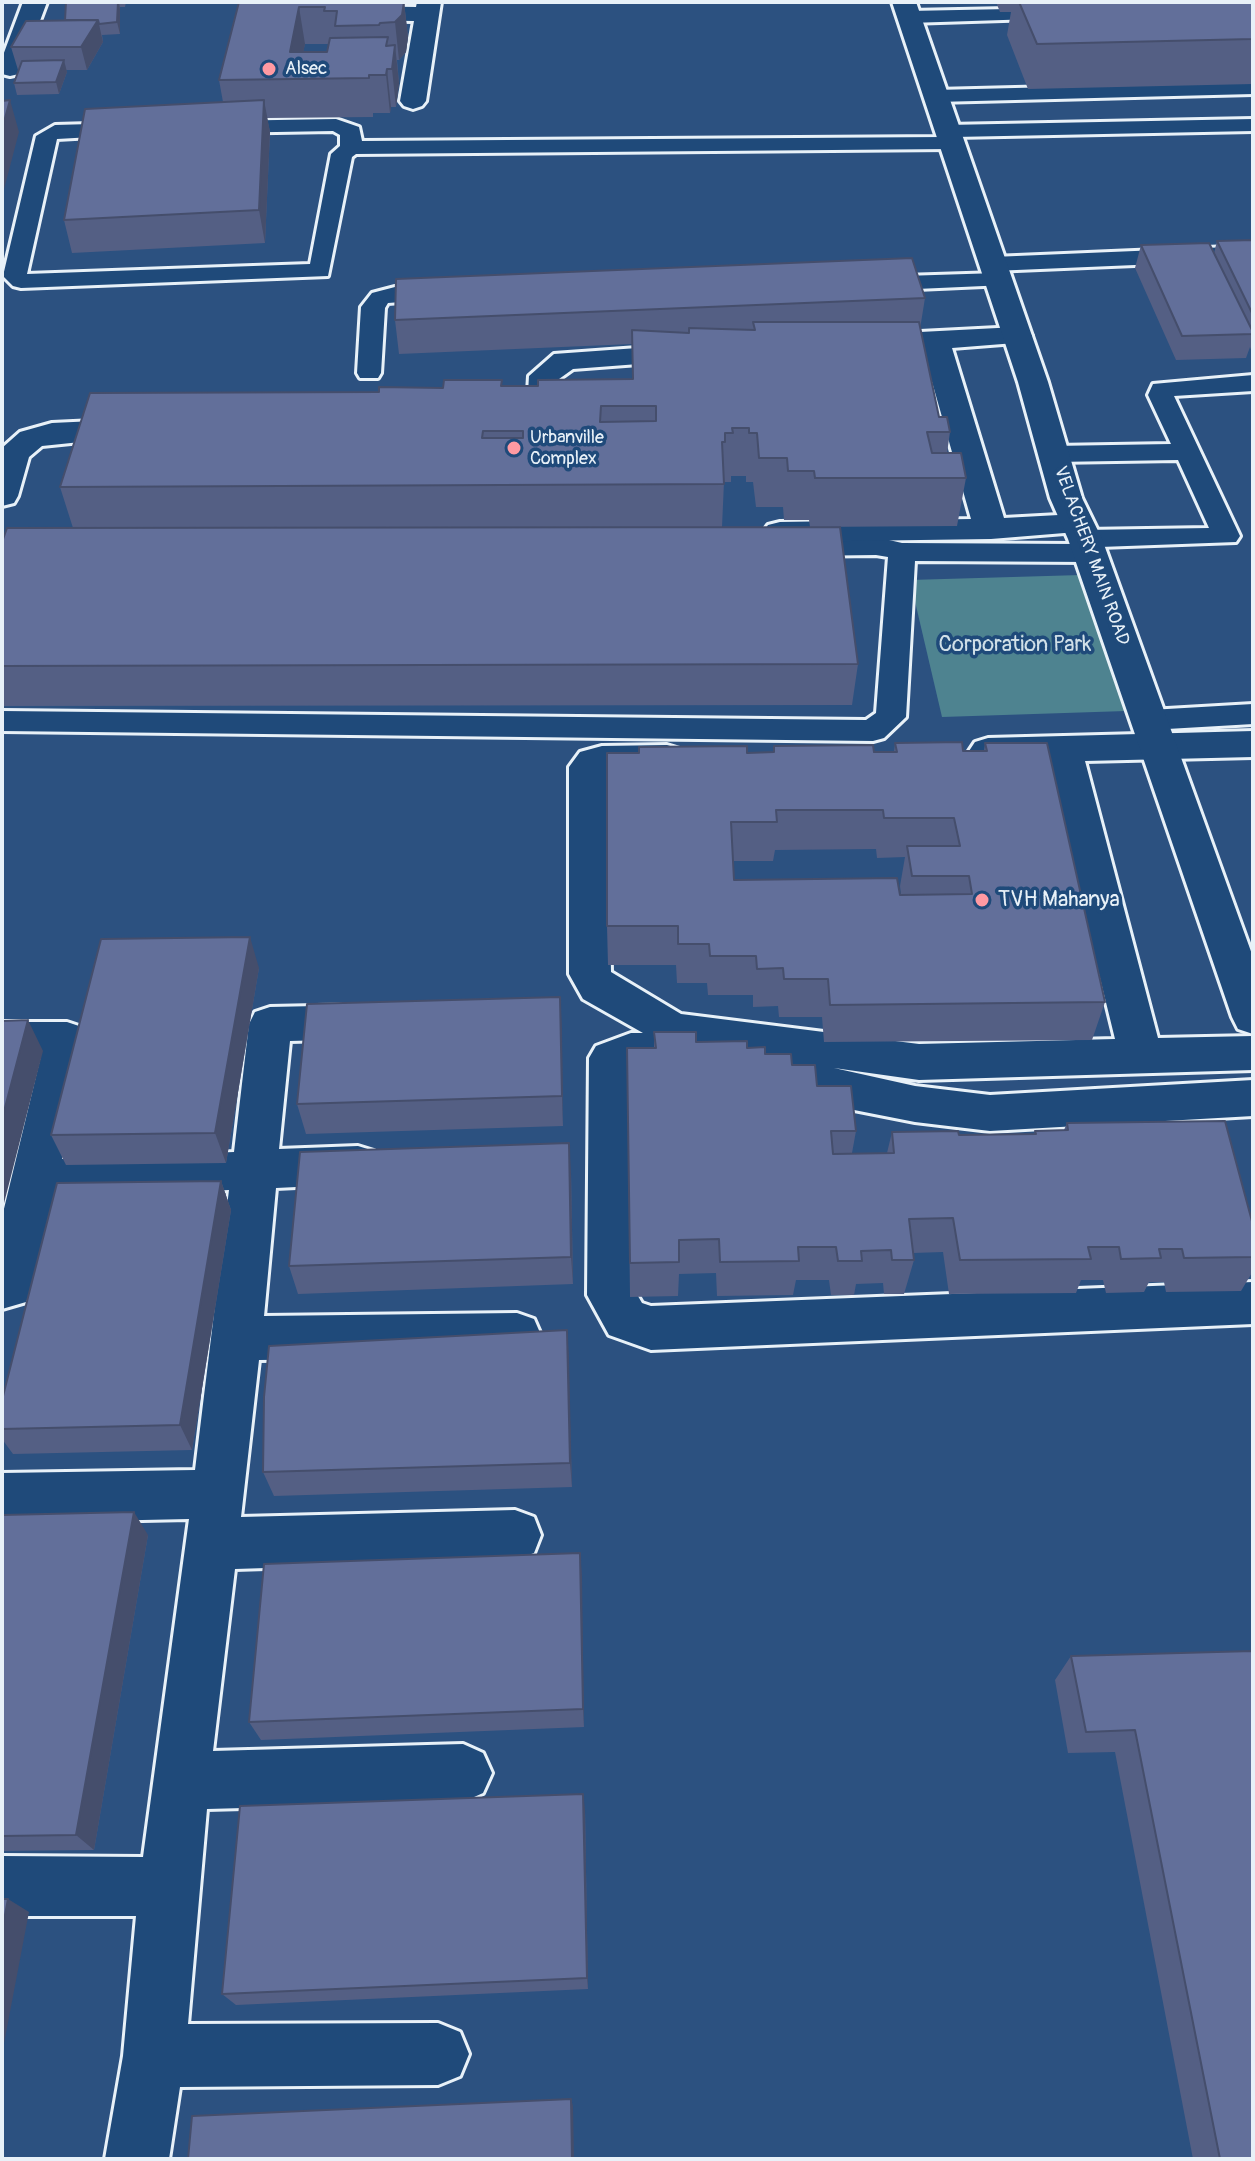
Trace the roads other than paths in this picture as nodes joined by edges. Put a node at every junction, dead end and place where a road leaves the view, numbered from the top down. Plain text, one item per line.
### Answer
1 (35, 2) edge
2 (428, 8) edge
3 (320, 13) dead end
4 (909, 16) edge
5 (1080, 20) edge
6 (10, 69) dead end
7 (1253, 88) edge
8 (936, 96) junction
9 (413, 101) dead end
10 (1253, 125) edge
11 (196, 128) edge
12 (149, 129) edge
13 (949, 137) junction
14 (351, 148) junction
15 (1253, 253) edge
16 (995, 272) junction
17 (851, 284) edge
18 (474, 293) edge
19 (1017, 336) junction
20 (935, 340) junction
21 (827, 346) edge
22 (719, 352) edge
23 (369, 373) dead end
24 (1253, 383) edge
25 (469, 409) edge
26 (160, 427) edge
27 (1188, 452) junction
28 (1054, 454) junction
29 (2, 496) edge
30 (991, 529) junction
31 (1084, 538) junction
32 (759, 540) joint
33 (902, 552) junction
34 (1253, 714) edge
35 (2, 721) edge
36 (1154, 732) junction
37 (1253, 744) edge
38 (1063, 749) junction
39 (952, 752) edge
40 (904, 753) edge
41 (1253, 1017) edge
42 (408, 1021) edge
43 (2, 1039) edge
44 (1253, 1053) edge
45 (1141, 1056) junction
46 (1253, 1098) edge
47 (391, 1163) edge
48 (255, 1170) junction
49 (33, 1180) junction
50 (4, 1297) edge
51 (1253, 1303) edge
52 (517, 1335) edge
53 (237, 1338) junction
54 (2, 1498) edge
55 (215, 1519) junction
56 (515, 1535) dead end
57 (463, 1773) dead end
58 (181, 1781) junction
59 (2, 1886) edge
60 (169, 1887) junction
61 (438, 2054) dead end
62 (154, 2056) junction
63 (137, 2159) edge

1 - 6 street
2 - 3 street
2 - 9 street
4 - 5 lane
4 - 8 street, VELACHERY MAIN ROAD
7 - 8 lane
8 - 13 street, VELACHERY MAIN ROAD
10 - 13 lane
11 - 14 lane
12 - 14 lane
13 - 14 lane
13 - 16 street, VELACHERY MAIN ROAD
15 - 16 lane
16 - 17 lane
16 - 19 street, VELACHERY MAIN ROAD
18 - 23 lane
19 - 20 street
19 - 28 street, VELACHERY MAIN ROAD
20 - 21 street
20 - 30 street
22 - 25 street
24 - 27 lane
26 - 29 street
27 - 28 lane
27 - 31 lane
28 - 31 street, VELACHERY MAIN ROAD
30 - 31 street
30 - 32 street
31 - 33 lane
31 - 36 street, VELACHERY MAIN ROAD
32 - 33 lane
33 - 35 lane
34 - 36 lane
36 - 37 street
36 - 38 street
36 - 41 street, VELACHERY MAIN ROAD
38 - 39 street
38 - 45 street
40 - 45 street
42 - 48 street
43 - 49 street
44 - 45 street
46 - 51 street
47 - 48 street
48 - 49 street
48 - 53 street
49 - 50 street
52 - 53 street
53 - 55 street
54 - 55 street
55 - 56 street
55 - 58 street
57 - 58 street
58 - 60 street
59 - 60 street
60 - 62 street
61 - 62 street
62 - 63 street

